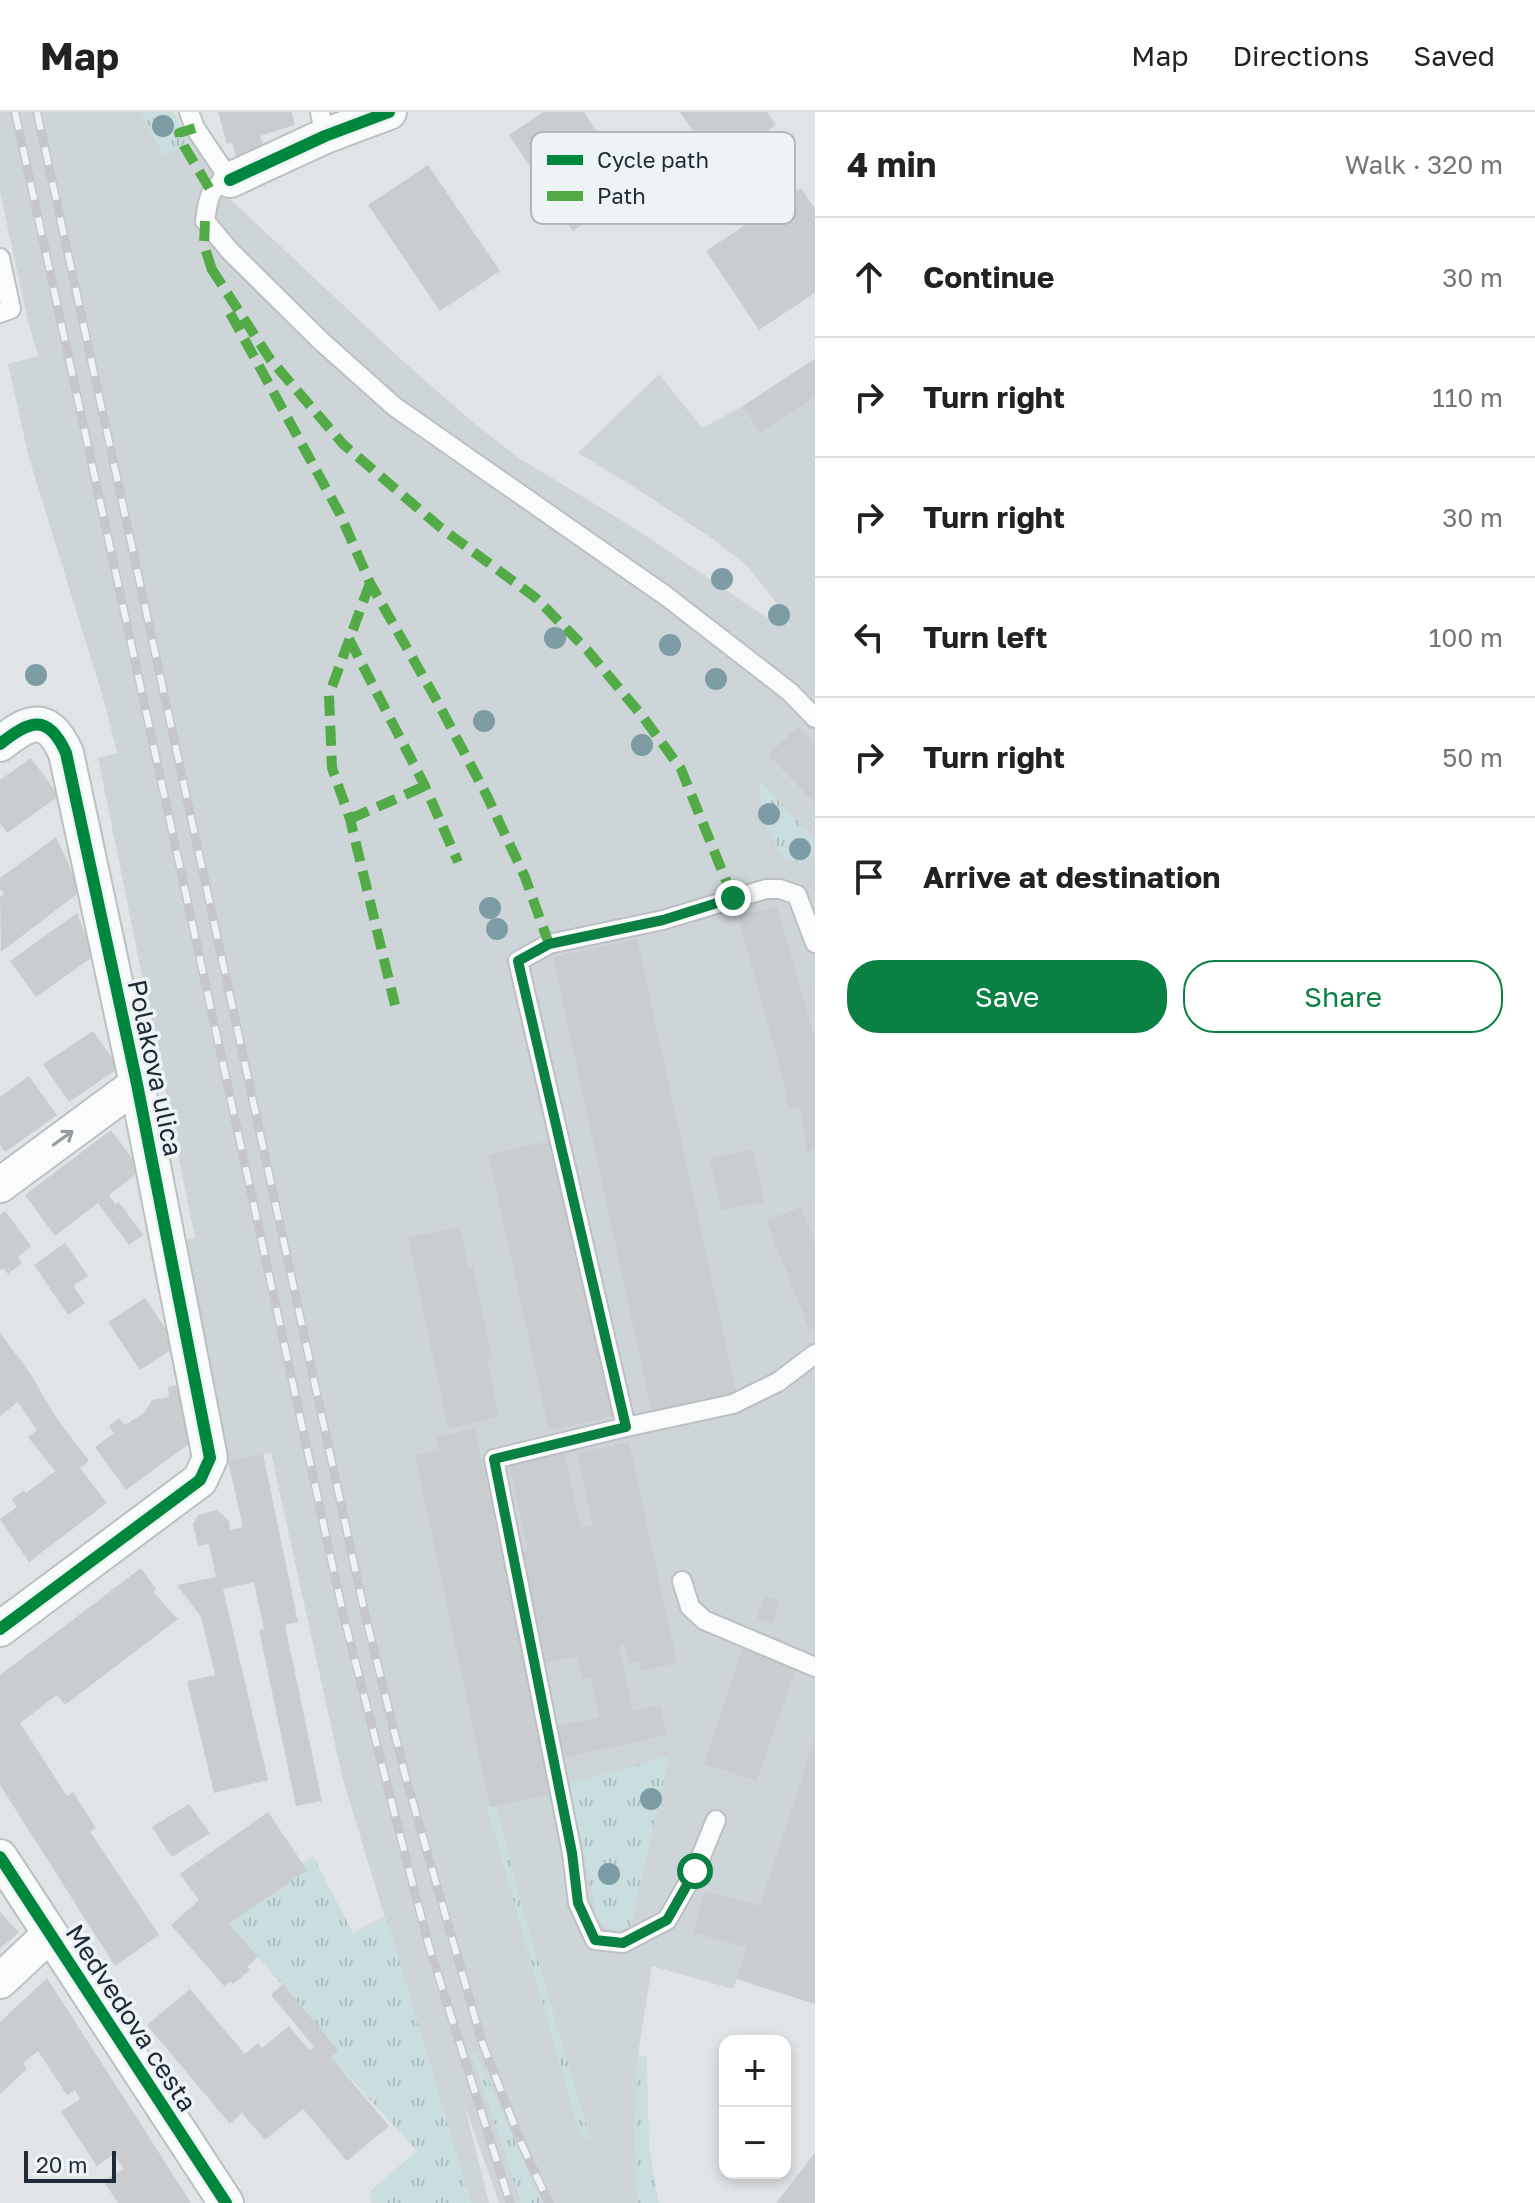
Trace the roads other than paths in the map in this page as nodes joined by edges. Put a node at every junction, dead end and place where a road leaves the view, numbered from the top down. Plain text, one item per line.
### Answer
1 (189, 112) edge
2 (389, 112) edge
3 (323, 124) edge
4 (230, 180) junction
5 (0, 258) edge
6 (0, 313) edge
7 (815, 718) edge
8 (8, 737) edge
9 (815, 943) edge
10 (137, 1084) junction
11 (0, 1185) edge
12 (815, 1354) edge
13 (626, 1427) junction
14 (682, 1581) dead end
15 (0, 1629) edge
16 (815, 1667) edge
17 (716, 1820) dead end
18 (0, 1857) edge
19 (50, 1934) junction
20 (0, 1981) edge
21 (226, 2203) edge

1 - 4 lane
2 - 3 street
3 - 4 street
4 - 7 lane
5 - 6 lane
8 - 10 street, Polakova ulica
9 - 13 lane
11 -> 10 street
10 - 15 street, Polakova ulica
12 - 13 lane
13 - 17 lane
14 - 16 lane
18 - 19 street, Medvedova cesta
19 - 20 street
19 - 21 street, Medvedova cesta

